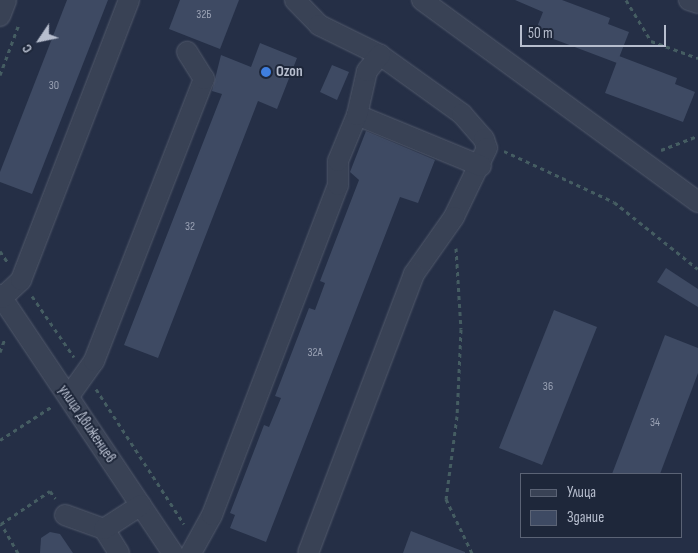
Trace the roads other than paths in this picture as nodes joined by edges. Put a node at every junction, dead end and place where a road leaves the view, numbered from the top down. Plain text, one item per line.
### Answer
1 (6, 0) edge
2 (130, 0) edge
3 (295, 0) edge
4 (422, 0) edge
5 (689, 0) edge
6 (698, 4) edge
7 (0, 16) edge
8 (187, 52) dead end
9 (380, 55) junction
10 (357, 115) junction
11 (484, 157) junction
12 (698, 202) edge
13 (1, 296) edge
14 (69, 396) junction
15 (141, 505) junction
16 (66, 515) road end
17 (104, 529) junction
18 (195, 549) edge
19 (119, 553) edge
20 (173, 553) edge
21 (308, 553) edge

1 - 7 street
2 - 13 street
3 - 9 street
4 - 12 street
5 - 6 street
8 - 14 street
9 - 10 street
9 - 11 street
10 - 11 street
10 - 18 street
11 - 21 street
13 - 14 street, улица Движенцев
14 - 15 street, улица Движенцев
15 - 17 street
15 - 20 street, улица Движенцев
16 - 17 street
17 - 19 street

